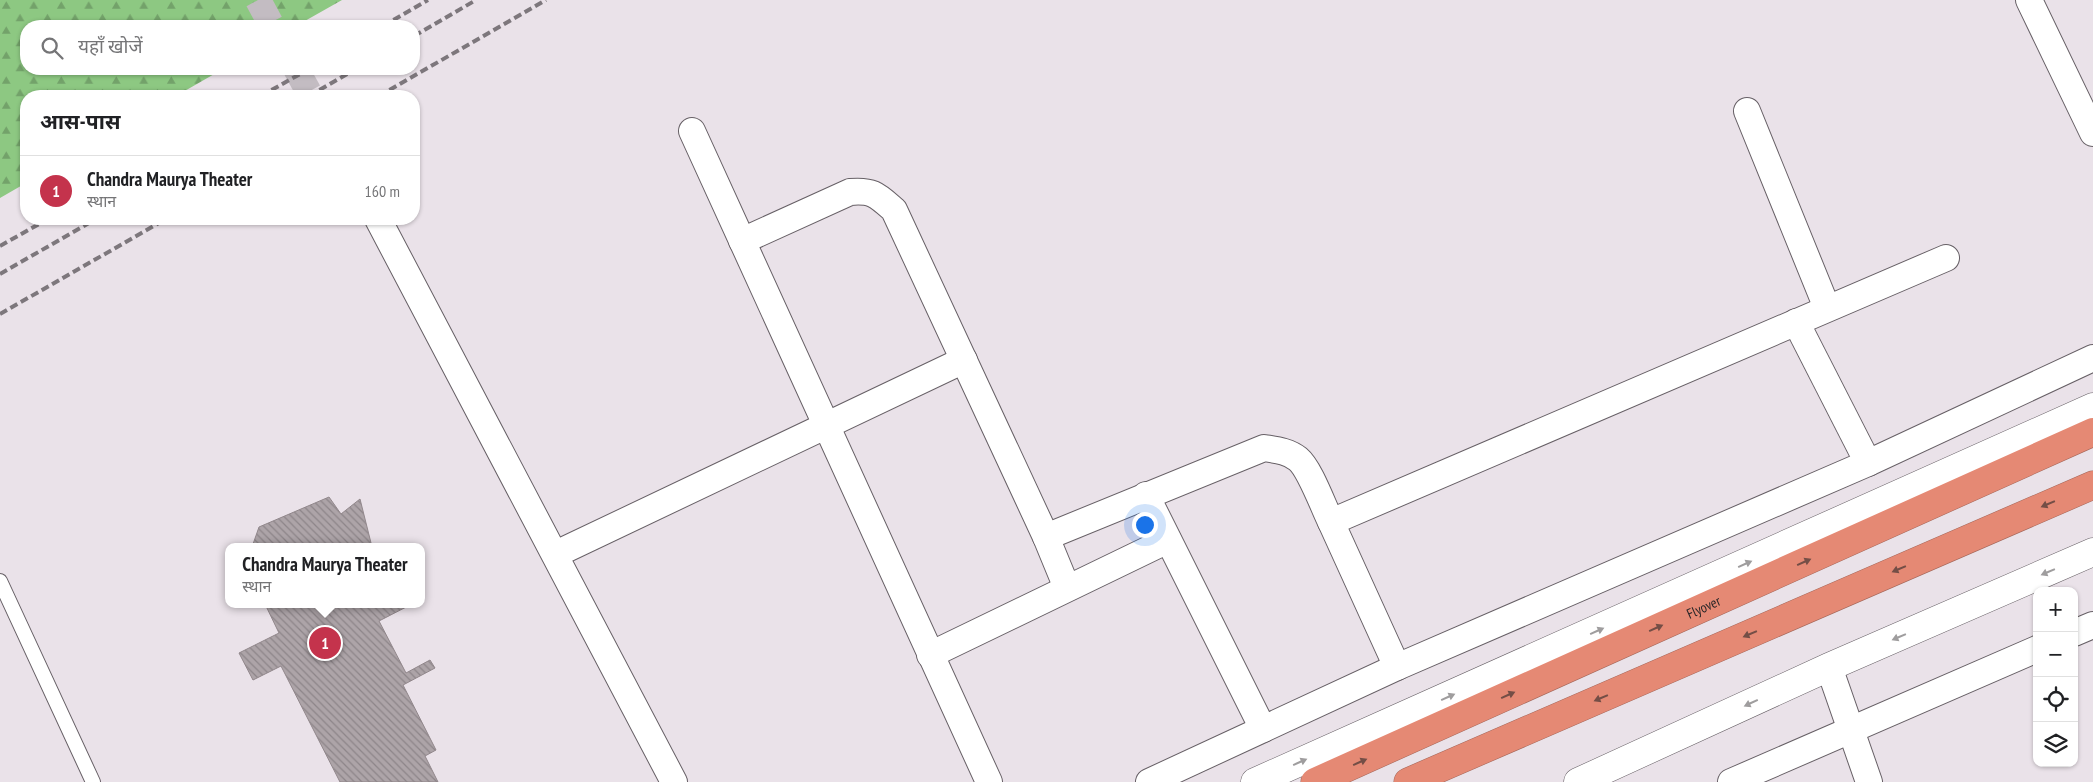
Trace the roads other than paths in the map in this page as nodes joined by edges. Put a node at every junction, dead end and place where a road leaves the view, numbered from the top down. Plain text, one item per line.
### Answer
1 (2029, 0) edge
2 (1748, 111) dead end
3 (2092, 128) edge
4 (692, 131) dead end
5 (381, 225) edge
6 (742, 241) junction
7 (1946, 258) dead end
8 (1828, 308) junction
9 (1796, 322) junction
10 (2093, 358) edge
11 (964, 360) junction
12 (2093, 407) edge
13 (827, 427) junction
14 (2093, 432) edge
15 (1868, 463) junction
16 (2093, 485) edge
17 (1146, 495) junction
18 (1330, 522) junction
19 (1046, 537) junction
20 (1168, 540) junction
21 (2093, 552) edge
22 (556, 554) junction
23 (0, 581) edge
24 (1067, 588) junction
25 (2093, 625) edge
26 (2076, 632) edge
27 (2033, 651) edge
28 (930, 655) junction
29 (1397, 667) junction
30 (1829, 667) junction
31 (1263, 729) junction
32 (1851, 730) junction
33 (93, 782) edge
34 (674, 782) edge
35 (989, 782) edge
36 (1149, 782) edge
37 (1255, 782) edge
38 (1315, 782) edge
39 (1408, 782) edge
40 (1578, 782) edge
41 (1731, 782) edge
42 (1869, 782) edge

1 - 3 street
2 - 8 street
4 - 6 street
5 - 22 street
6 - 11 street
6 - 13 street
7 - 8 street
8 - 9 street
9 - 15 street
9 - 18 street
10 - 15 street
11 - 13 street
11 - 19 street
37 -> 12 street
13 - 22 street
13 - 28 street
38 -> 14 highway, Flyover
15 - 29 street
16 -> 39 highway
17 - 18 street
17 - 19 street
17 - 20 street
18 - 29 street
19 - 24 street
20 - 24 street
20 - 31 street
21 -> 30 street
22 - 34 street
23 - 33 lane
24 - 28 street
25 - 26 street
27 - 32 street
28 - 35 street
29 - 31 street
30 - 32 street
30 -> 40 street
31 - 36 street
32 - 41 street
32 - 42 street

